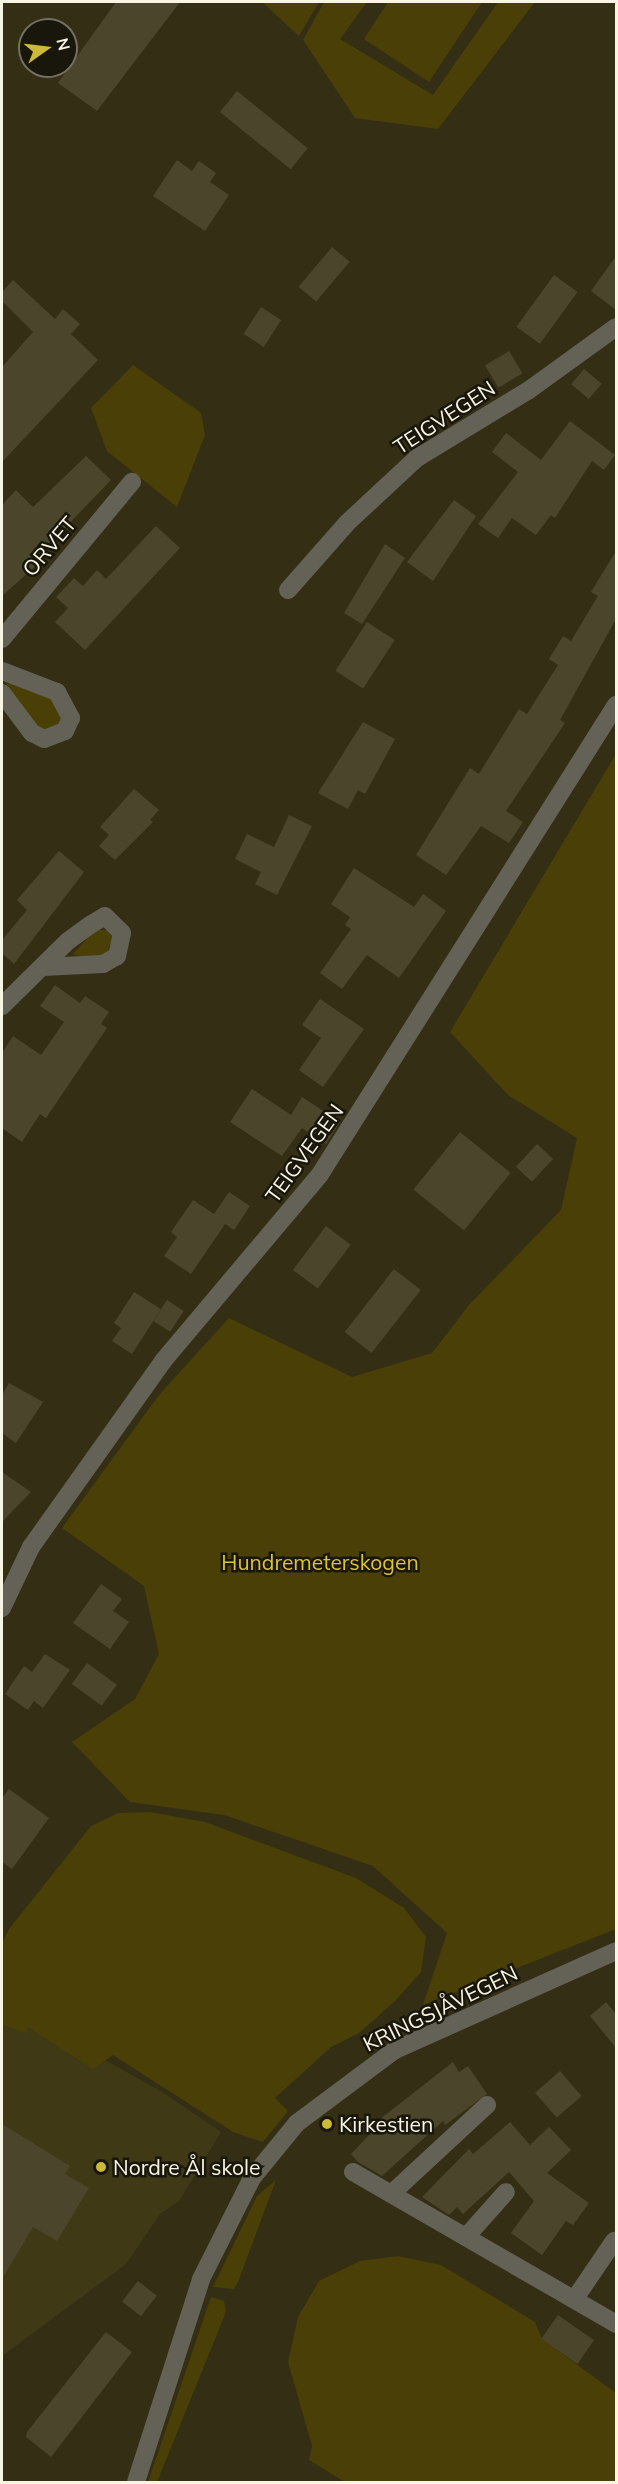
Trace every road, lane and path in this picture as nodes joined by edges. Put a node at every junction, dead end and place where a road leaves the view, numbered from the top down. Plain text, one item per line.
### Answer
1 (616, 327) edge
2 (132, 482) dead end
3 (288, 590) dead end
4 (2, 639) edge
5 (2, 671) edge
6 (2, 693) edge
7 (616, 705) edge
8 (43, 968) dead end
9 (2, 1006) edge
10 (2, 1608) edge
11 (616, 1951) edge
12 (487, 2105) dead end
13 (353, 2172) dead end
14 (506, 2192) dead end
15 (391, 2194) junction
16 (466, 2237) junction
17 (614, 2241) dead end
18 (576, 2297) junction
19 (616, 2324) edge
20 (136, 2482) edge

1 - 3 street, TEIGVEGEN
2 - 4 street, ORVET
5 - 6 street
7 - 10 street, TEIGVEGEN
8 - 9 street
11 - 20 street, KRINGSJÅVEGEN
12 - 15 street
13 - 15 street
14 - 16 street
15 - 16 street
16 - 18 street
17 - 18 street
18 - 19 street

